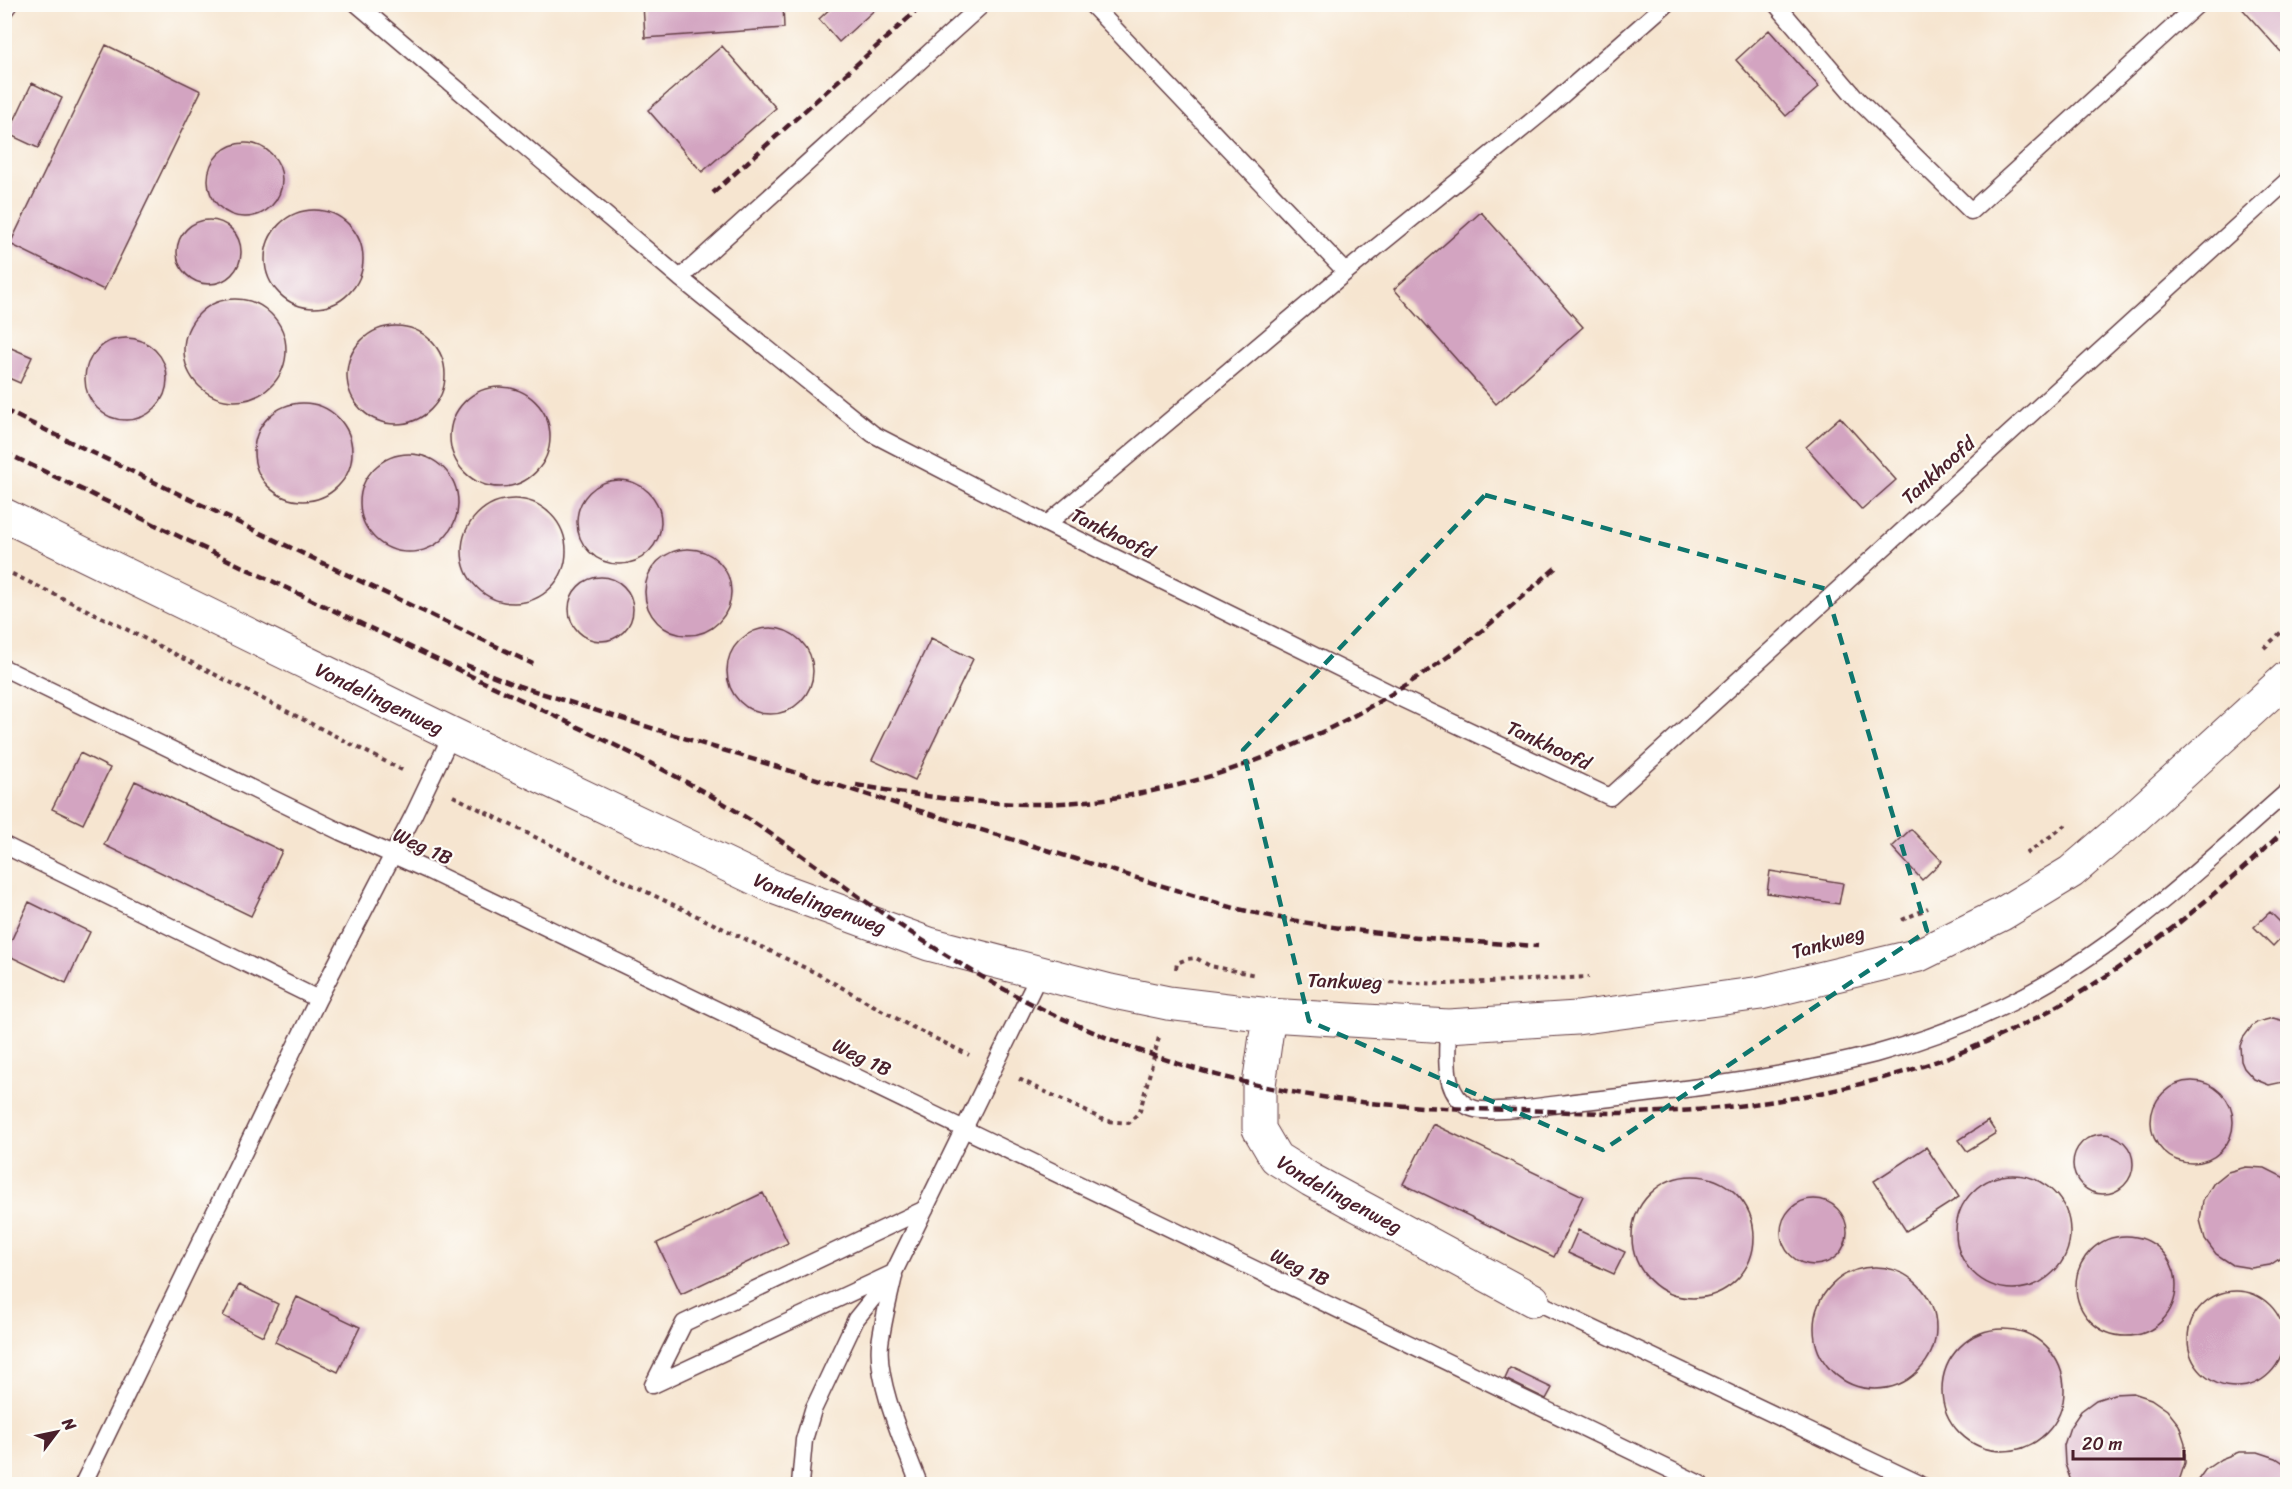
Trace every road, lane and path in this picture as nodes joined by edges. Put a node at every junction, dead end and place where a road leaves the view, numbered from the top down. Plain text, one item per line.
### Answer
1 (9, 4) edge
2 (357, 4) edge
3 (983, 4) edge
4 (1091, 4) edge
5 (1666, 4) edge
6 (1776, 4) edge
7 (2198, 4) edge
8 (4, 11) edge
9 (2288, 180) edge
10 (1346, 272) junction
11 (680, 278) junction
12 (4, 515) edge
13 (1047, 524) junction
14 (2288, 626) edge
15 (2262, 650) dead end
16 (4, 668) edge
17 (2288, 677) edge
18 (452, 734) junction
19 (2288, 791) edge
20 (2073, 820) dead end
21 (4, 845) edge
22 (392, 855) junction
23 (2017, 861) dead end
24 (1934, 905) dead end
25 (1902, 920) dead end
26 (1040, 973) junction
27 (1593, 977) dead end
28 (1346, 981) dead end
29 (318, 999) junction
30 (1269, 1015) junction
31 (1448, 1026) junction
32 (964, 1129) junction
33 (925, 1209) junction
34 (894, 1272) junction
35 (1533, 1300) joint
36 (83, 1485) edge
37 (800, 1485) edge
38 (919, 1485) edge
39 (1700, 1485) edge
40 (1920, 1485) edge

1 - 8 lane
2 - 11 lane, Tankhoofd
3 - 11 lane
4 - 10 lane
5 - 10 lane
6 - 7 lane
9 - 13 lane, Tankhoofd
10 - 13 lane
11 - 13 lane, Tankhoofd
12 - 18 street, Vondelingenweg
14 - 15 path
16 - 22 lane, Weg 1B
17 - 31 street, Tankweg
18 - 22 lane
18 - 26 street, Vondelingenweg
19 - 31 lane
20 - 23 path
21 - 29 lane
22 - 29 lane
22 - 32 lane, Weg 1B
24 - 25 path
26 - 30 street, Vondelingenweg
26 - 32 lane
27 - 28 path, Tankweg
29 - 36 lane
30 - 31 street, Tankweg
30 - 35 street, Vondelingenweg
32 - 33 lane
32 - 39 lane, Weg 1B
33 - 34 lane
33 - 34 lane
34 - 37 lane
34 - 38 lane
35 - 40 lane

